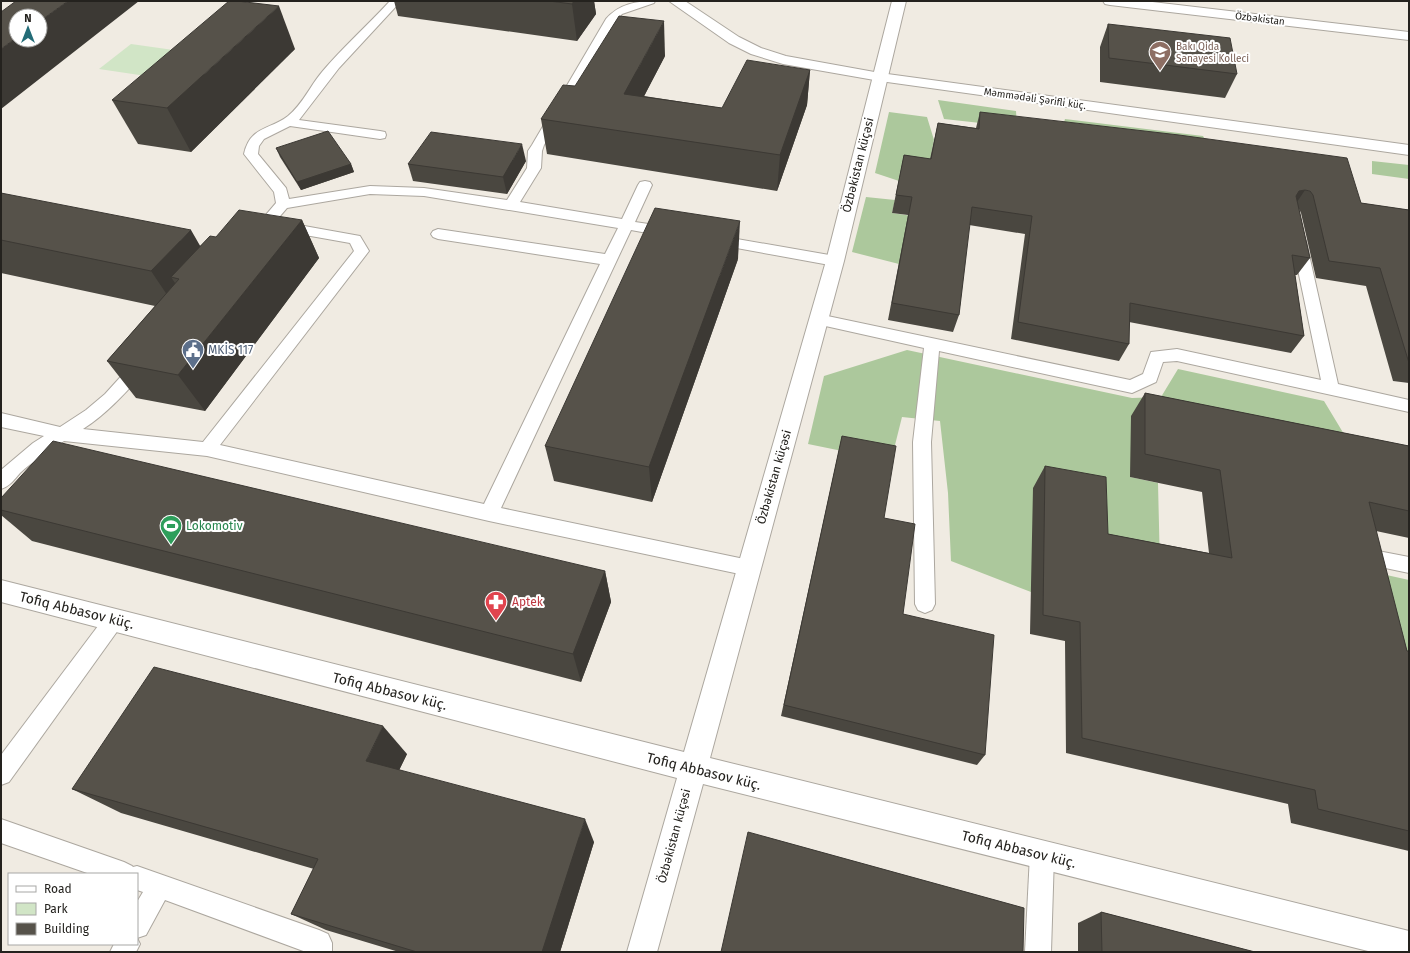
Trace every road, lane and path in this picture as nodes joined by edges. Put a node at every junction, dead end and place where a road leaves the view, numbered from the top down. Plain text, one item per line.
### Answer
1 (396, 1) edge
2 (650, 1) edge
3 (676, 1) edge
4 (899, 1) edge
5 (1110, 1) edge
6 (1409, 36) edge
7 (880, 77) junction
8 (288, 122) junction
9 (380, 135) dead end
10 (1409, 150) edge
11 (645, 185) dead end
12 (283, 204) junction
13 (511, 205) junction
14 (265, 224) junction
15 (627, 224) junction
16 (1297, 228) edge
17 (438, 234) dead end
18 (681, 234) edge
19 (704, 238) edge
20 (249, 242) edge
21 (609, 260) junction
22 (835, 261) junction
23 (818, 320) junction
24 (932, 344) junction
25 (152, 352) edge
26 (1331, 389) junction
27 (1409, 406) edge
28 (1, 420) edge
29 (63, 434) junction
30 (207, 450) junction
31 (1, 482) edge
32 (489, 513) junction
33 (1378, 559) edge
34 (1409, 564) edge
35 (749, 568) junction
36 (1, 591) edge
37 (925, 604) dead end
38 (114, 620) junction
39 (693, 768) junction
40 (1, 774) edge
41 (1, 831) edge
42 (1042, 855) junction
43 (121, 873) edge
44 (138, 878) edge
45 (160, 886) junction
46 (138, 924) edge
47 (1409, 946) edge
48 (319, 952) edge
49 (642, 952) edge
50 (1038, 952) edge

1 - 8 lane
2 - 13 lane
3 - 7 street, Məmmədəli Şərifli küç.
4 - 7 street, Özbəkistan küçəsi
5 - 6 street, Özbəkistan
7 - 10 street, Məmmədəli Şərifli küç.
7 - 22 street, Özbəkistan küçəsi
8 - 9 lane
8 - 12 lane
11 - 15 lane
12 - 13 lane
12 - 14 lane
13 - 15 lane
14 - 20 lane
14 - 30 lane
15 - 18 lane
15 - 21 lane
16 - 26 lane
17 - 21 lane
19 - 22 lane
21 - 32 lane
22 - 23 street, Özbəkistan küçəsi
23 - 24 lane
23 - 35 street, Özbəkistan küçəsi
24 - 26 lane
24 - 37 lane
25 - 29 lane
26 - 27 lane
28 - 29 lane
29 - 30 lane
29 - 31 lane
30 - 32 lane
32 - 35 lane
33 - 34 lane
35 - 39 street, Özbəkistan küçəsi
36 - 38 street, Tofiq Abbasov küç.
38 - 39 street, Tofiq Abbasov küç.
38 - 40 lane
39 - 42 street, Tofiq Abbasov küç.
39 - 49 street, Özbəkistan küçəsi
41 - 43 lane
42 - 47 street, Tofiq Abbasov küç.
42 - 50 lane
44 - 45 lane
45 - 46 lane
45 - 48 lane

